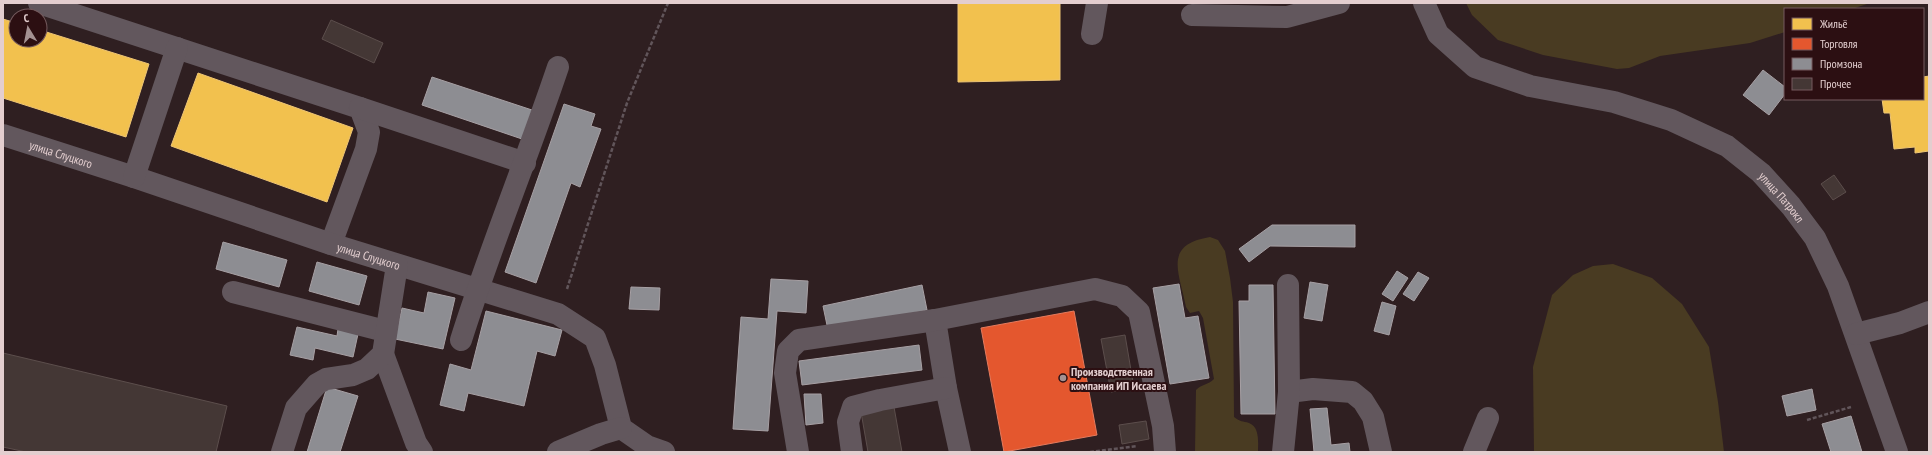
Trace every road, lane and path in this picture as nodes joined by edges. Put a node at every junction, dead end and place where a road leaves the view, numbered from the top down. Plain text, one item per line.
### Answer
1 (39, 3) edge
2 (668, 3) edge
3 (1097, 3) edge
4 (1339, 3) edge
5 (1424, 3) edge
6 (1192, 15) dead end
7 (1092, 34) dead end
8 (177, 48) junction
9 (558, 67) dead end
10 (360, 108) junction
11 (3, 135) edge
12 (525, 163) junction
13 (134, 177) junction
14 (330, 244) junction
15 (397, 265) junction
16 (1288, 285) dead end
17 (477, 290) junction
18 (233, 292) dead end
19 (1929, 312) edge
20 (558, 314) junction
21 (936, 320) junction
22 (385, 332) junction
23 (1856, 334) junction
24 (461, 340) dead end
25 (383, 354) junction
26 (946, 388) junction
27 (1289, 392) junction
28 (1878, 398) junction
29 (1488, 418) dead end
30 (1807, 420) dead end
31 (621, 428) junction
32 (1165, 448) edge
33 (282, 452) edge
34 (422, 452) edge
35 (558, 452) edge
36 (664, 452) edge
37 (798, 452) edge
38 (852, 452) edge
39 (960, 452) edge
40 (1090, 452) edge
41 (1283, 452) edge
42 (1380, 452) edge
43 (1474, 452) edge
44 (1897, 452) edge

1 - 8 street
2 - 20 path
3 - 7 street
4 - 6 street
5 - 23 street, улица Патрокл
8 - 10 street
8 - 13 street
9 - 12 street
10 - 12 street
10 - 14 street
11 - 13 street, улица Слуцкого
12 - 17 street
13 - 14 street, улица Слуцкого
14 - 15 street, улица Слуцкого
15 - 17 street, улица Слуцкого
15 - 22 street
16 - 27 street
17 - 20 street, улица Слуцкого
17 - 24 street
18 - 22 street
19 - 23 street
20 - 31 street, улица Слуцкого
21 - 26 street
21 - 32 street
21 - 37 street
22 - 25 street
23 - 28 street, улица Патрокл
25 - 33 street
25 - 34 street
26 - 38 street
26 - 39 street
27 - 41 street
27 - 42 street
28 - 30 path
28 - 44 street, улица Патрокл
29 - 43 street
31 - 35 street
31 - 36 street
32 - 40 path

